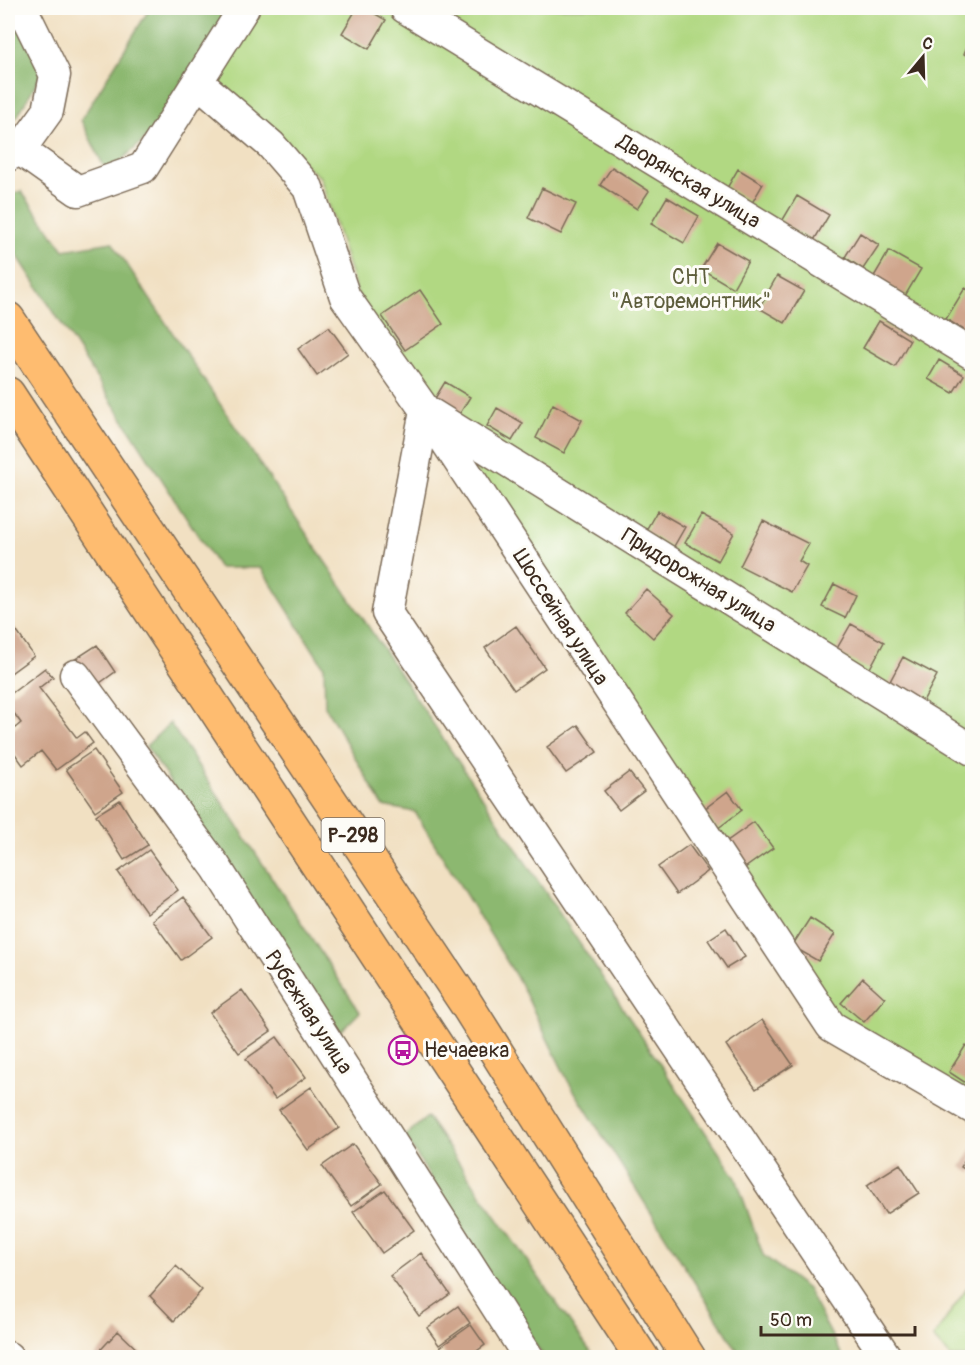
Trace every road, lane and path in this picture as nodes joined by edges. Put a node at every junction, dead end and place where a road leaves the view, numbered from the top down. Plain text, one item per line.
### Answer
1 (22, 8) edge
2 (244, 8) edge
3 (405, 8) edge
4 (198, 82) junction
5 (14, 153) edge
6 (8, 319) edge
7 (972, 354) edge
8 (8, 394) edge
9 (425, 410) junction
10 (75, 675) dead end
11 (972, 750) edge
12 (972, 1108) edge
13 (529, 1358) edge
14 (642, 1358) edge
15 (689, 1358) edge
16 (887, 1358) edge

1 - 5 street
2 - 4 street
3 - 7 street, Дворянская улица
4 - 5 street
4 - 9 street, Шоссейная улица
6 - 15 highway, Р-298
8 - 14 highway, Р-298
9 - 11 street, Придорожная улица
9 - 12 street, Шоссейная улица
9 - 16 street
10 - 13 street, Рубежная улица

